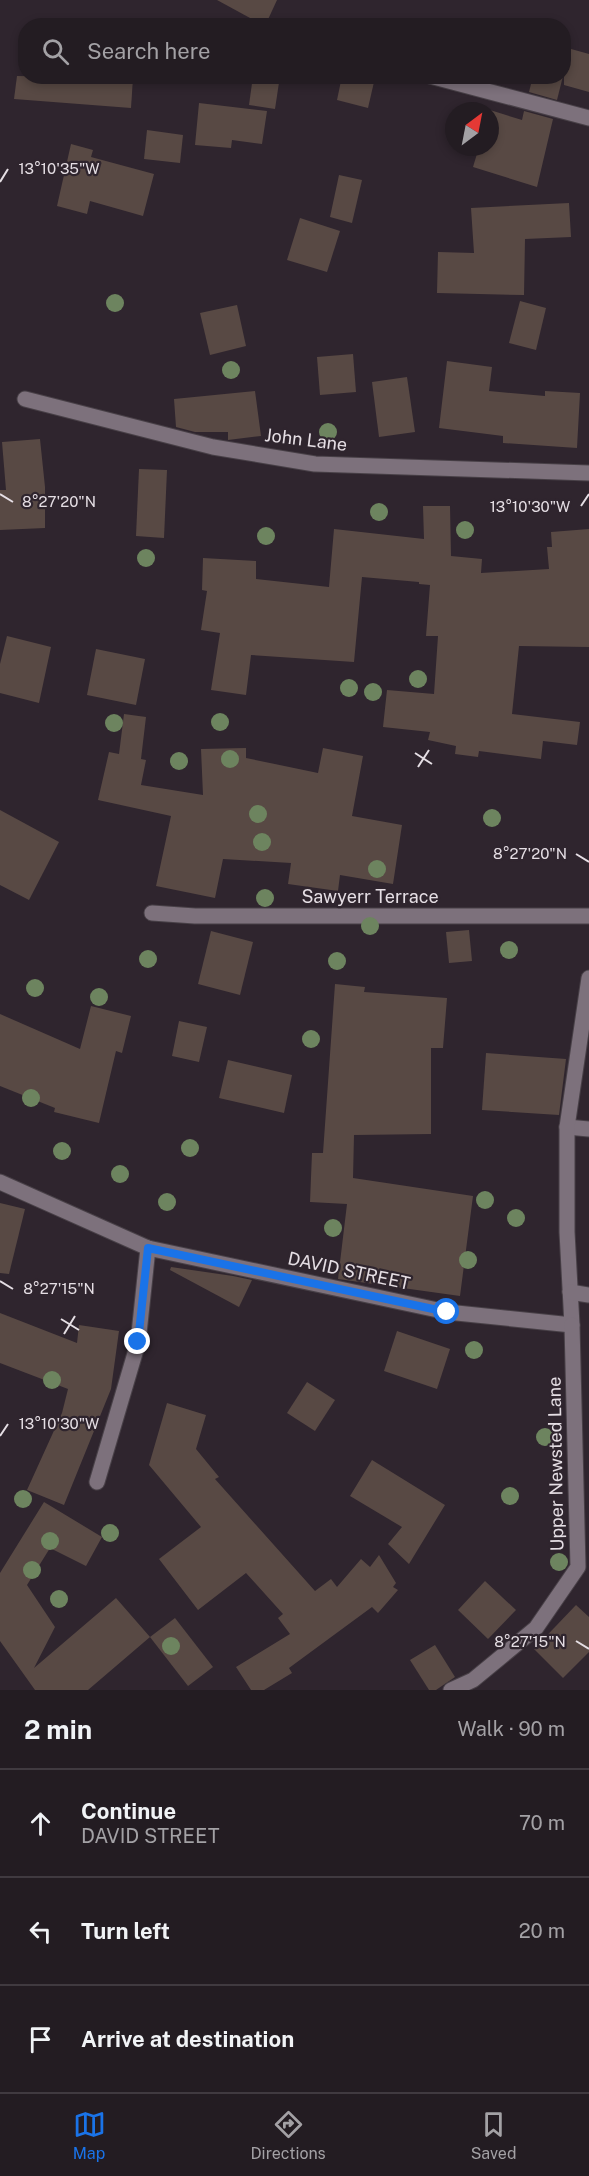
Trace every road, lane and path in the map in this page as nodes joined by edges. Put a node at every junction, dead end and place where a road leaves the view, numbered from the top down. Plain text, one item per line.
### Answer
1 (460, 84) edge
2 (589, 118) edge
3 (25, 399) dead end
4 (589, 473) edge
5 (152, 913) dead end
6 (589, 916) edge
7 (589, 978) edge
8 (567, 1127) junction
9 (589, 1129) edge
10 (0, 1182) edge
11 (148, 1248) junction
12 (570, 1292) junction
13 (589, 1295) edge
14 (572, 1324) junction
15 (97, 1482) dead end
16 (584, 1568) edge
17 (451, 1690) edge

1 - 2 street
3 - 4 street, John Lane
5 - 6 street, Sawyerr Terrace
7 - 8 street
8 - 9 street
8 - 12 street
10 - 11 street, DAVID STREET
11 - 14 street, DAVID STREET
11 - 15 street
12 - 13 street
12 - 14 street
14 - 16 street, Upper Newsted Lane
16 - 17 street, Upper Newsted Lane

